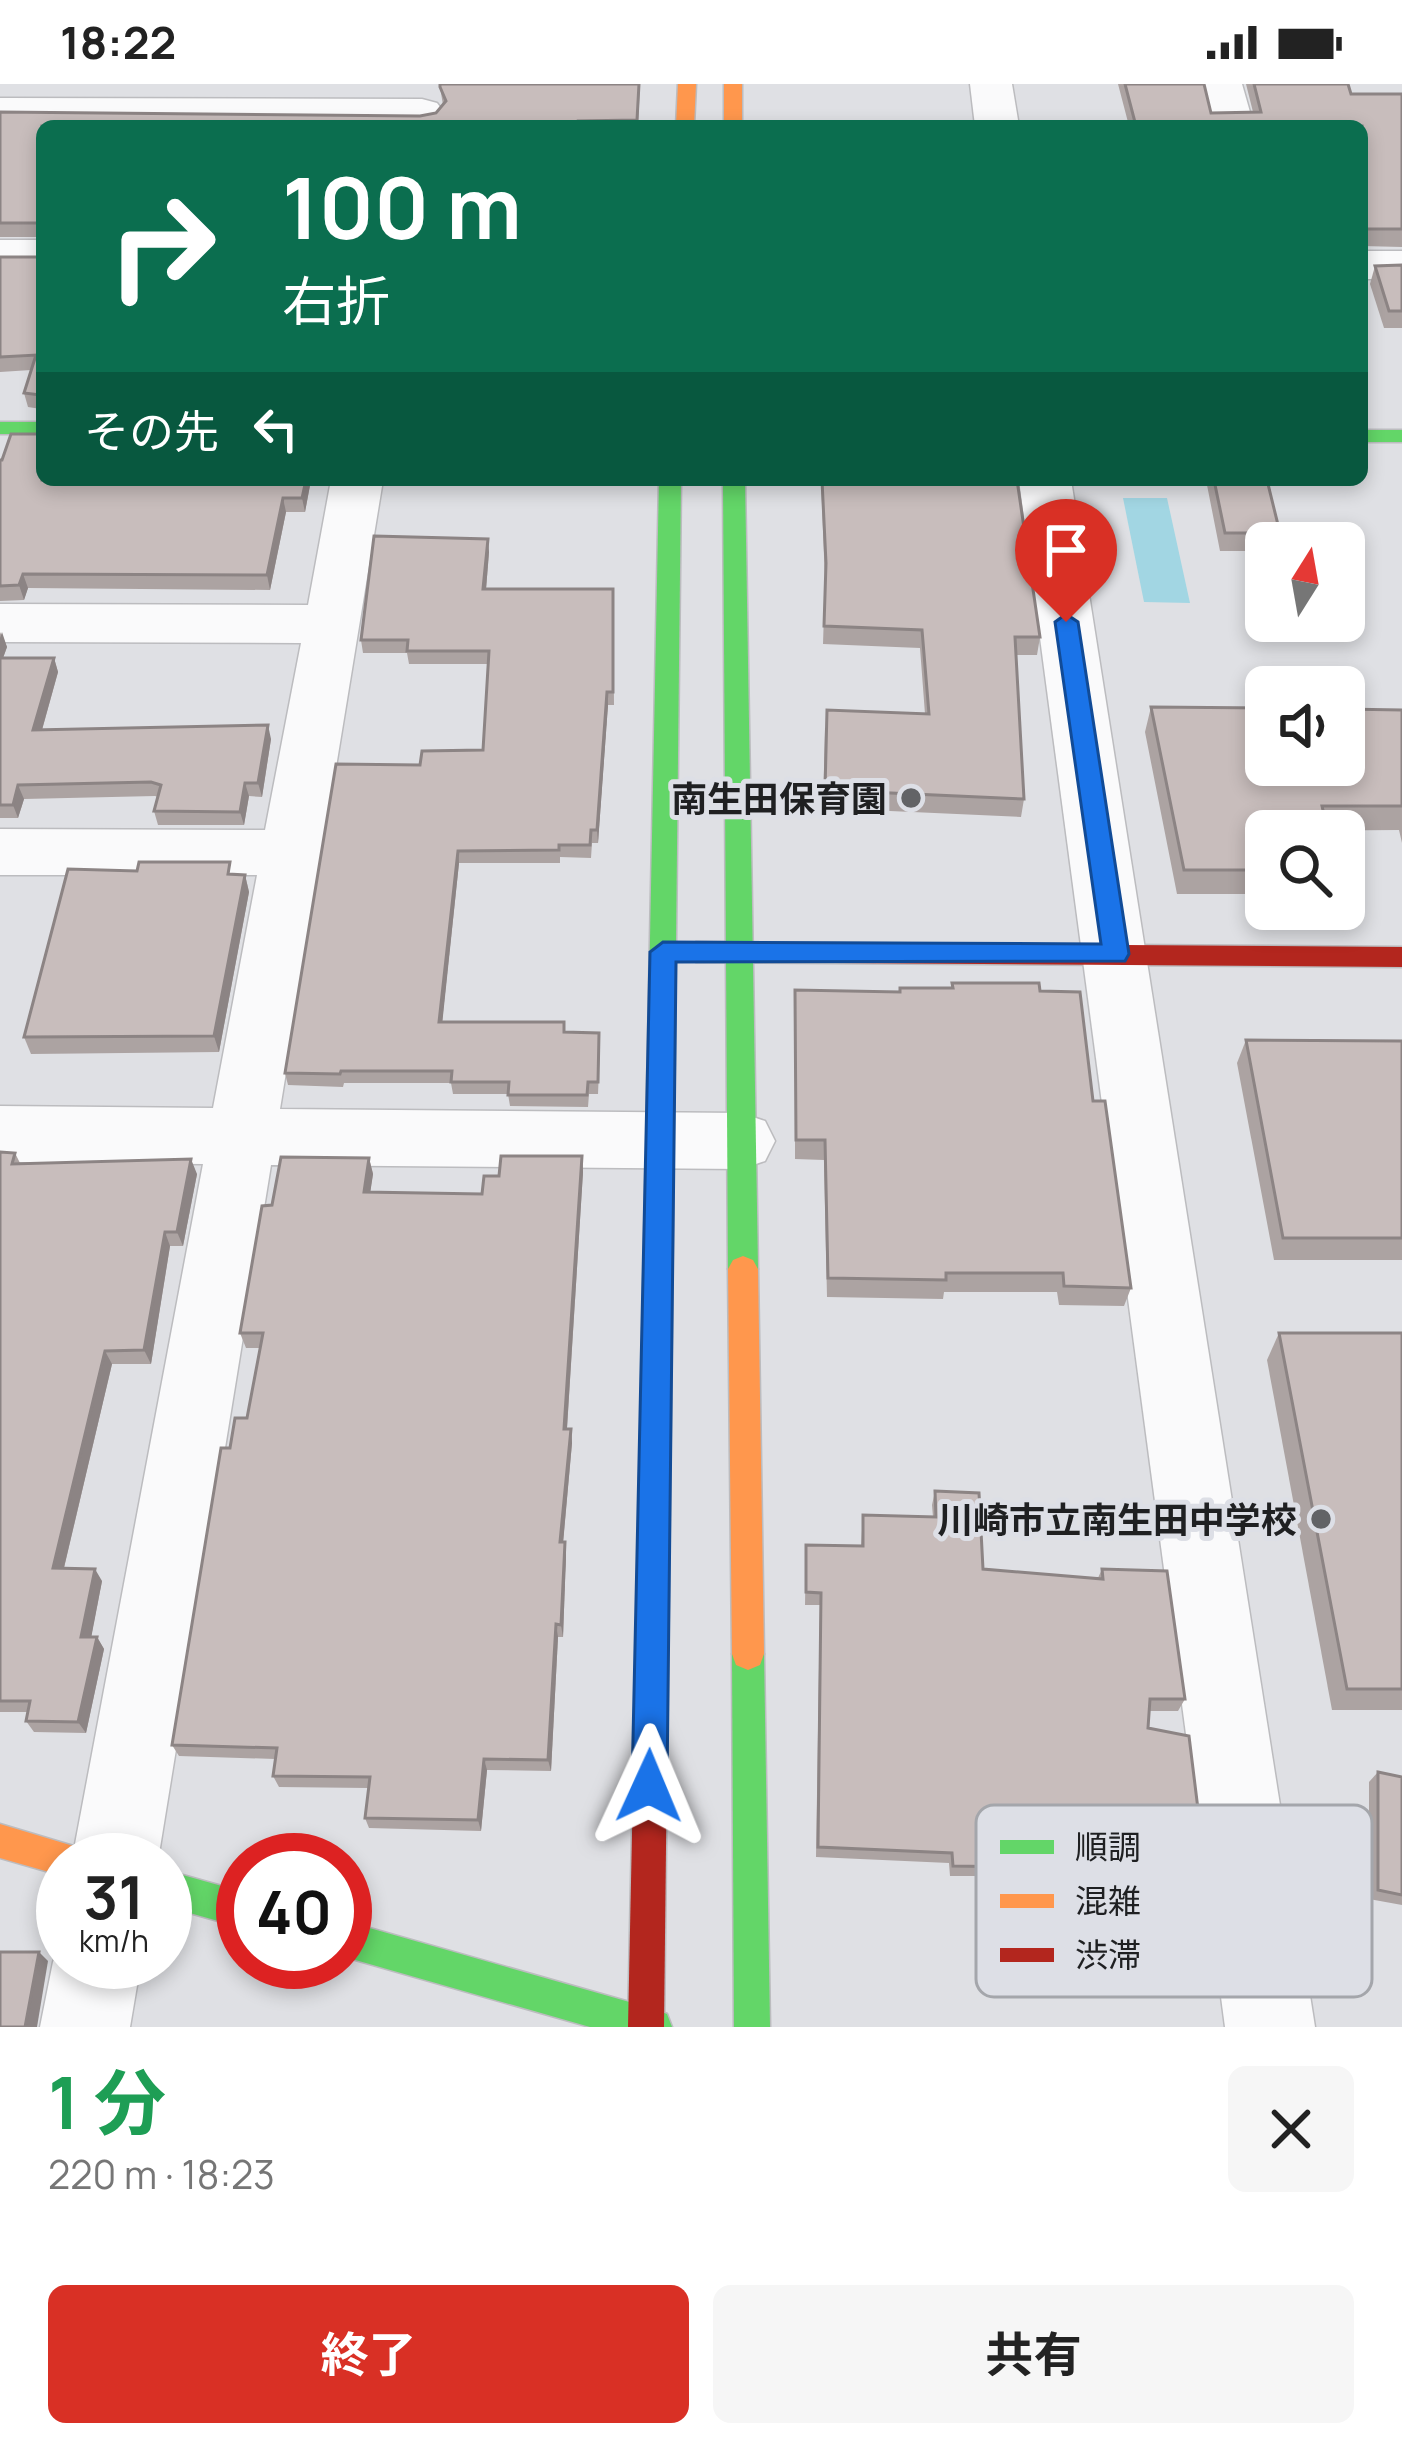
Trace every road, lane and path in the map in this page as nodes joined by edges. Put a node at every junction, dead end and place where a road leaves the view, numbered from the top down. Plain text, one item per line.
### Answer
1 (687, 84) edge
2 (733, 84) edge
3 (991, 84) edge
4 (1221, 84) edge
5 (423, 108) edge
6 (0, 111) edge
7 (685, 120) edge
8 (733, 120) edge
9 (996, 120) edge
10 (1230, 120) edge
11 (0, 254) edge
12 (36, 254) edge
13 (1368, 265) edge
14 (1402, 265) edge
15 (0, 428) edge
16 (36, 428) edge
17 (1368, 436) edge
18 (1402, 436) edge
19 (356, 486) edge
20 (670, 486) edge
21 (734, 486) edge
22 (1046, 486) edge
23 (0, 622) edge
24 (333, 624) junction
25 (0, 852) edge
26 (292, 854) junction
27 (663, 952) junction
28 (740, 952) junction
29 (1116, 954) junction
30 (1402, 957) edge
31 (0, 1134) edge
32 (243, 1136) junction
33 (660, 1140) junction
34 (741, 1141) junction
35 (1238, 1805) edge
36 (120, 1833) edge
37 (0, 1840) edge
38 (36, 1851) edge
39 (372, 1948) edge
40 (92, 1989) edge
41 (1266, 1997) edge
42 (649, 2026) edge
43 (85, 2027) edge
44 (752, 2027) edge
45 (1270, 2027) edge

1 - 7 street
2 - 8 street
3 - 9 street
4 - 10 street
5 - 6 street
11 - 12 street
13 - 14 street
15 - 16 street
17 - 18 street
19 - 24 street
20 - 27 street
21 - 28 street
22 - 29 street
23 - 24 street
24 - 26 street
25 - 26 street
26 - 32 street
27 - 28 street
27 - 33 street
28 - 29 street
28 - 34 street
29 - 30 street
29 - 35 street
31 - 32 street
32 - 33 street
32 - 36 street
33 - 34 street
33 - 42 street
34 - 44 street
37 - 38 street
39 - 42 street
40 - 43 street
41 - 45 street

